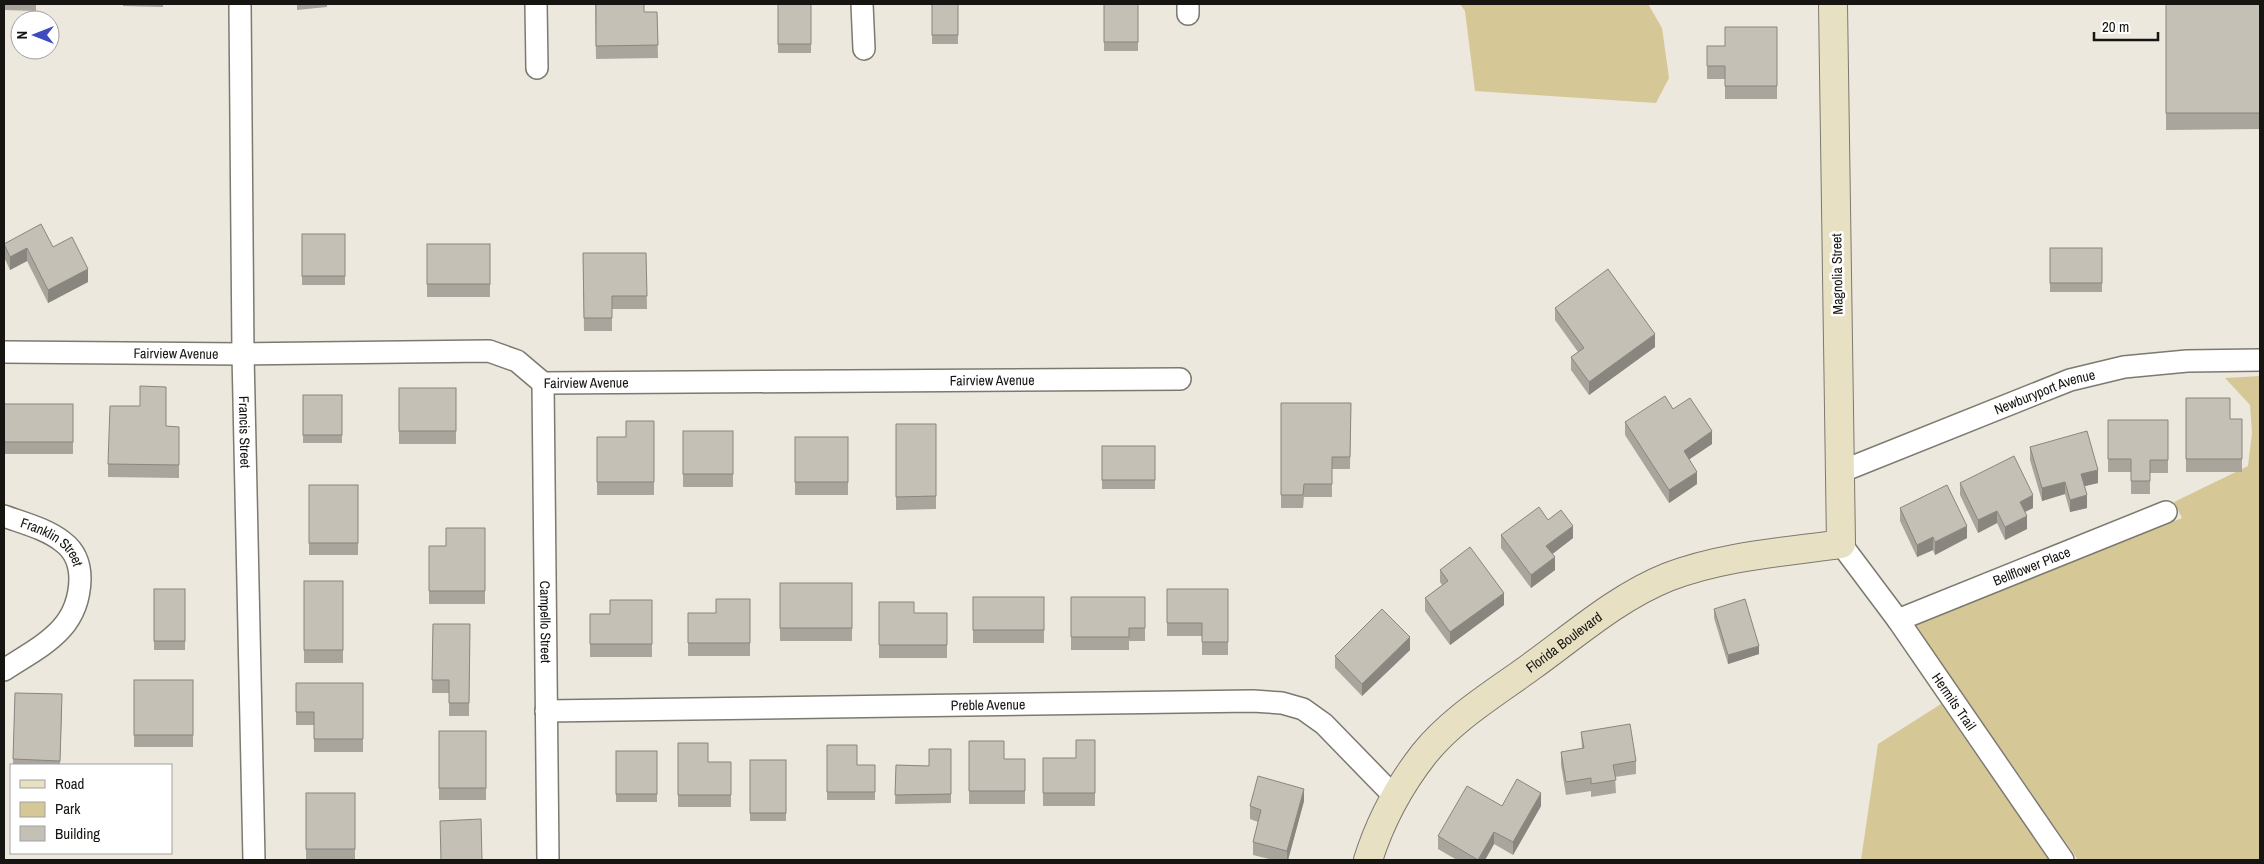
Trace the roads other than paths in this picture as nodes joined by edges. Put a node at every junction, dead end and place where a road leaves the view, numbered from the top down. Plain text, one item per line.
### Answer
1 (240, 4) edge
2 (536, 4) edge
3 (862, 4) edge
4 (1833, 4) edge
5 (864, 49) dead end
6 (537, 68) dead end
7 (4, 352) edge
8 (242, 354) junction
9 (2260, 360) edge
10 (1180, 379) dead end
11 (543, 383) junction
12 (1840, 472) junction
13 (2166, 512) dead end
14 (4, 516) edge
15 (1841, 544) junction
16 (1898, 620) junction
17 (4, 670) edge
18 (546, 711) junction
19 (1395, 797) junction
20 (254, 860) edge
21 (548, 860) edge
22 (1368, 860) edge
23 (2063, 860) edge

1 - 8 street, Francis Street
2 - 6 street
3 - 5 street
4 - 12 street, Magnolia Street
7 - 8 street, Fairview Avenue
8 - 11 street, Fairview Avenue
8 - 20 street, Francis Street
9 - 12 street, Newburyport Avenue
10 - 11 street, Fairview Avenue
11 - 18 street, Campello Street
12 - 15 street, Magnolia Street
13 - 16 street, Bellflower Place
14 - 17 street, Franklin Street
15 - 16 street, Hermits Trail
15 - 19 street, Florida Boulevard
16 - 23 street, Hermits Trail
18 - 19 street, Preble Avenue
18 - 21 street, Campello Street
19 - 22 street, Florida Boulevard

